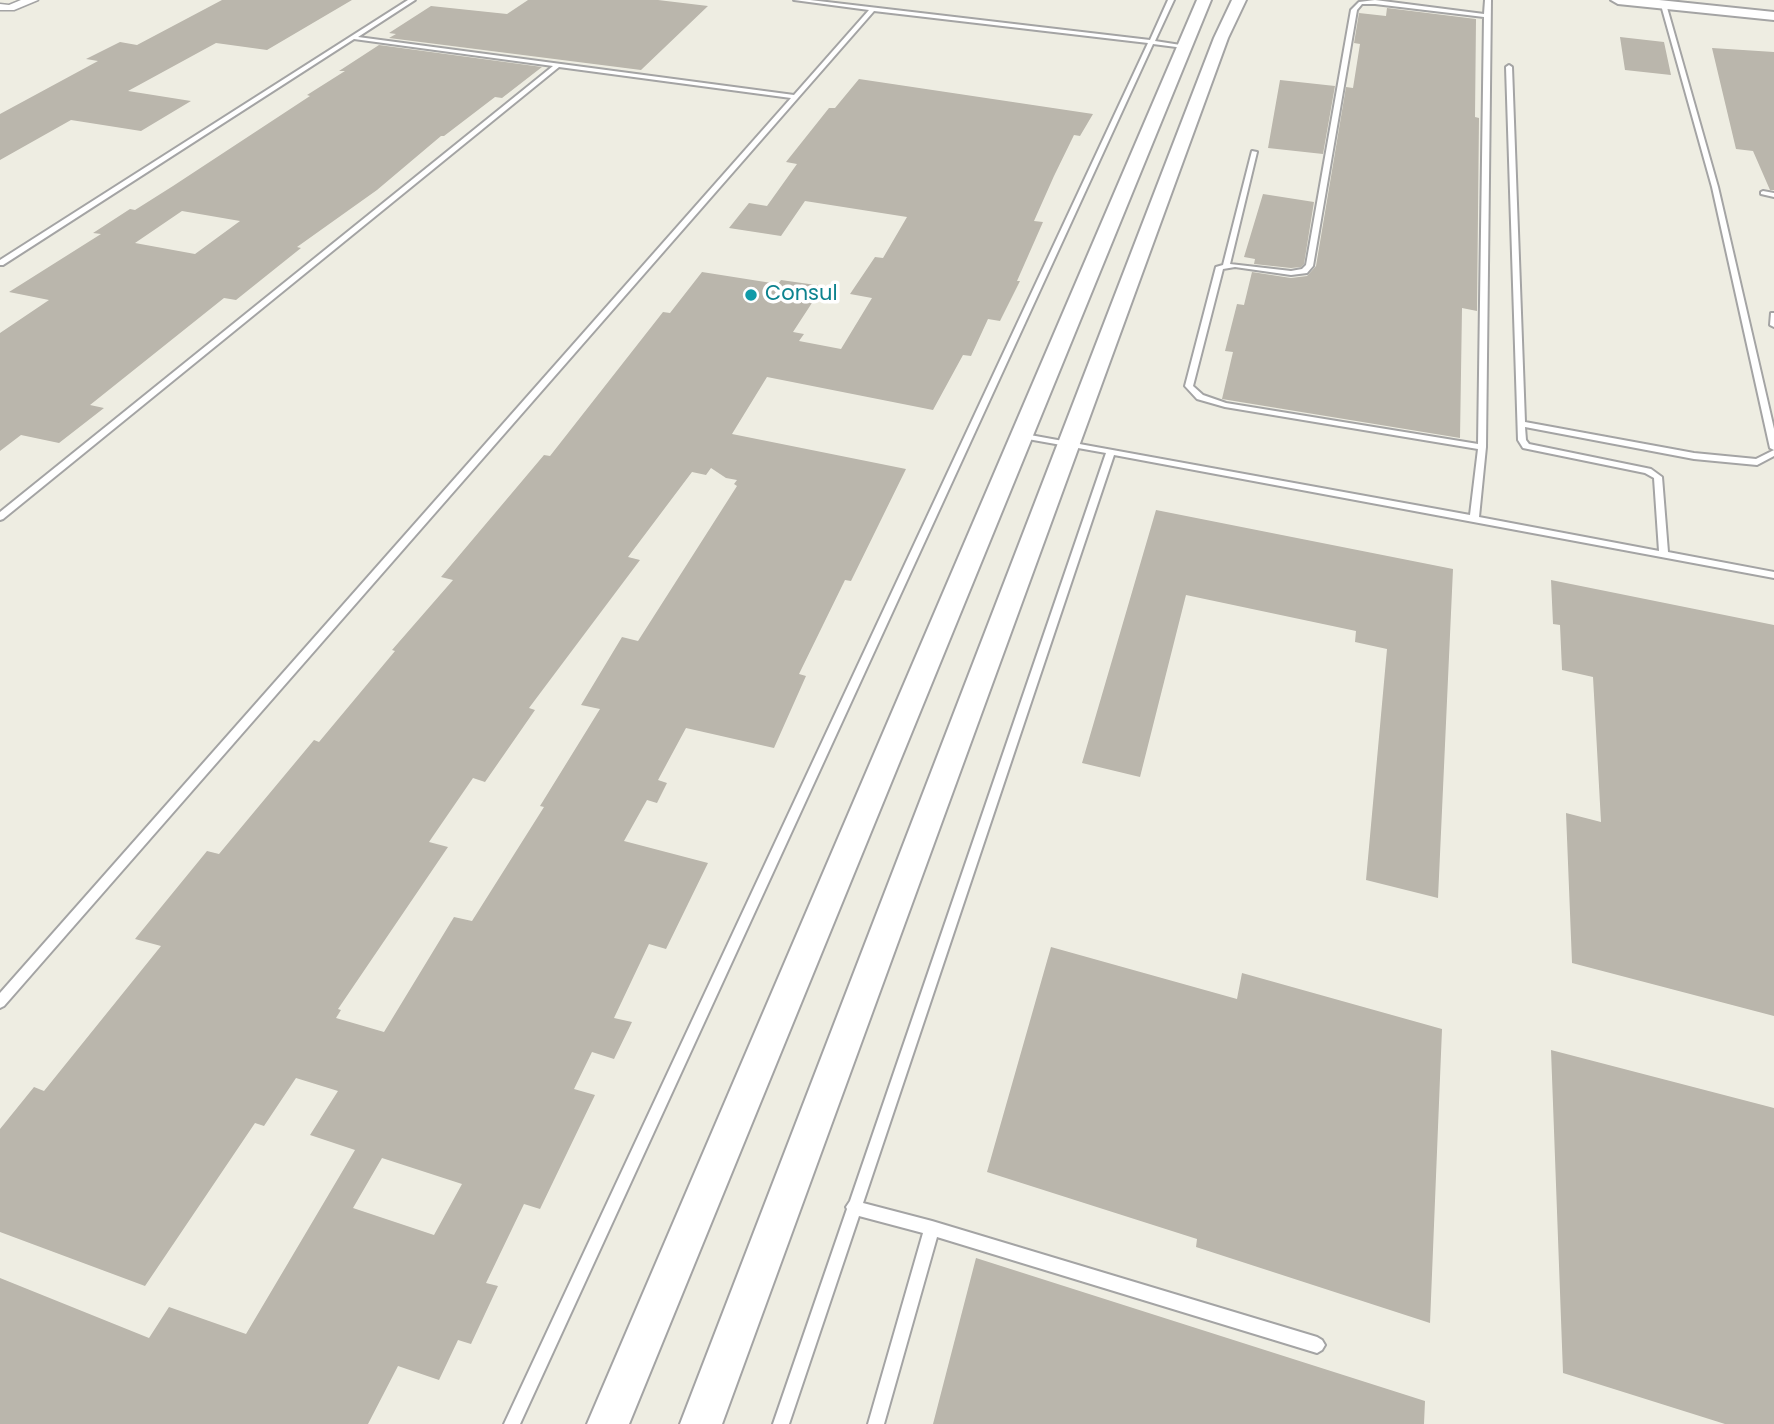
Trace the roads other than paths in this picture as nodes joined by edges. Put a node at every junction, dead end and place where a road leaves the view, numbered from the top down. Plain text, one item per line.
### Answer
1 (32, 0) edge
2 (412, 0) edge
3 (797, 0) edge
4 (1171, 0) edge
5 (1203, 0) edge
6 (1238, 0) edge
7 (1488, 0) edge
8 (1618, 0) edge
9 (1722, 0) edge
10 (1664, 5) junction
11 (1774, 5) edge
12 (0, 7) edge
13 (873, 9) junction
14 (1487, 16) junction
15 (1774, 16) edge
16 (356, 38) junction
17 (1221, 38) junction
18 (1187, 41) junction
19 (1151, 43) junction
20 (558, 65) junction
21 (1509, 68) dead end
22 (796, 97) junction
23 (1254, 152) dead end
24 (1763, 193) dead end
25 (1774, 195) edge
26 (0, 263) edge
27 (1226, 265) junction
28 (1774, 315) edge
29 (1774, 325) edge
30 (1521, 424) junction
31 (1022, 435) junction
32 (1070, 444) junction
33 (1482, 447) junction
34 (1774, 451) edge
35 (1111, 452) junction
36 (0, 517) edge
37 (1474, 519) junction
38 (1664, 555) junction
39 (1774, 575) edge
40 (0, 1001) edge
41 (853, 1207) junction
42 (932, 1228) junction
43 (1317, 1345) dead end
44 (512, 1424) edge
45 (608, 1424) edge
46 (701, 1424) edge
47 (781, 1424) edge
48 (876, 1424) edge

1 - 12 street
2 - 16 lane
3 - 13 lane
4 - 19 lane
5 - 18 street
6 - 17 street
7 - 14 lane
8 - 10 street
9 - 11 street
10 - 15 street
10 - 34 lane
13 - 19 lane
13 - 22 lane
14 - 27 lane
14 - 33 lane
16 - 20 lane
16 - 26 lane
17 - 18 street
17 - 32 street
18 - 19 lane
18 - 31 street
19 - 44 lane
20 - 22 lane
20 - 36 lane
21 - 30 lane
22 - 40 lane
23 - 27 lane
24 - 25 lane
27 - 33 lane
28 - 29 lane
30 - 34 lane
30 - 38 lane
31 - 32 lane
31 - 45 street
32 - 35 lane
32 - 46 street
33 - 37 lane
35 - 37 lane
35 - 41 lane
37 - 38 lane
38 - 39 lane
41 - 42 lane
41 - 47 lane
42 - 43 lane
42 - 48 lane

